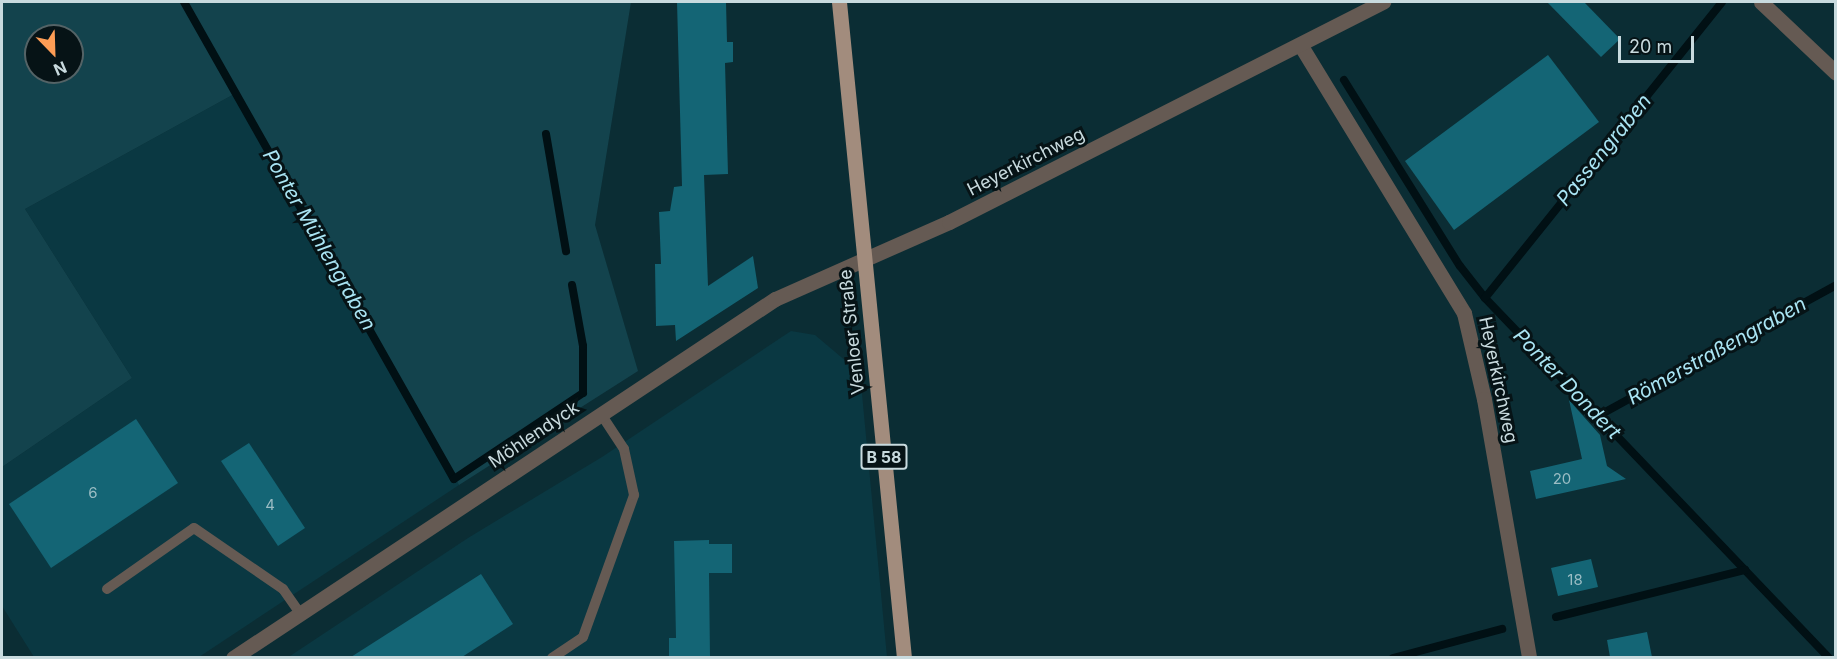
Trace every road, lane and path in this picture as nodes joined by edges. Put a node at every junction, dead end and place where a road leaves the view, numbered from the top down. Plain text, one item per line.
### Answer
1 (839, 2) edge
2 (1383, 2) edge
3 (1761, 2) edge
4 (1301, 46) junction
5 (1836, 73) edge
6 (863, 257) junction
7 (601, 414) junction
8 (107, 589) dead end
9 (300, 614) junction
10 (233, 657) edge
11 (552, 657) edge
12 (904, 657) edge
13 (1529, 657) edge

1 - 6 main road, Venloer Straße / B 58
2 - 4 street, Heyerkirchweg
3 - 5 street
4 - 6 street, Heyerkirchweg
4 - 13 street, Heyerkirchweg
6 - 7 street, Möhlendyck
6 - 12 main road, Venloer Straße / B 58
7 - 9 street, Möhlendyck
7 - 11 lane
8 - 9 lane
9 - 10 street, Möhlendyck

